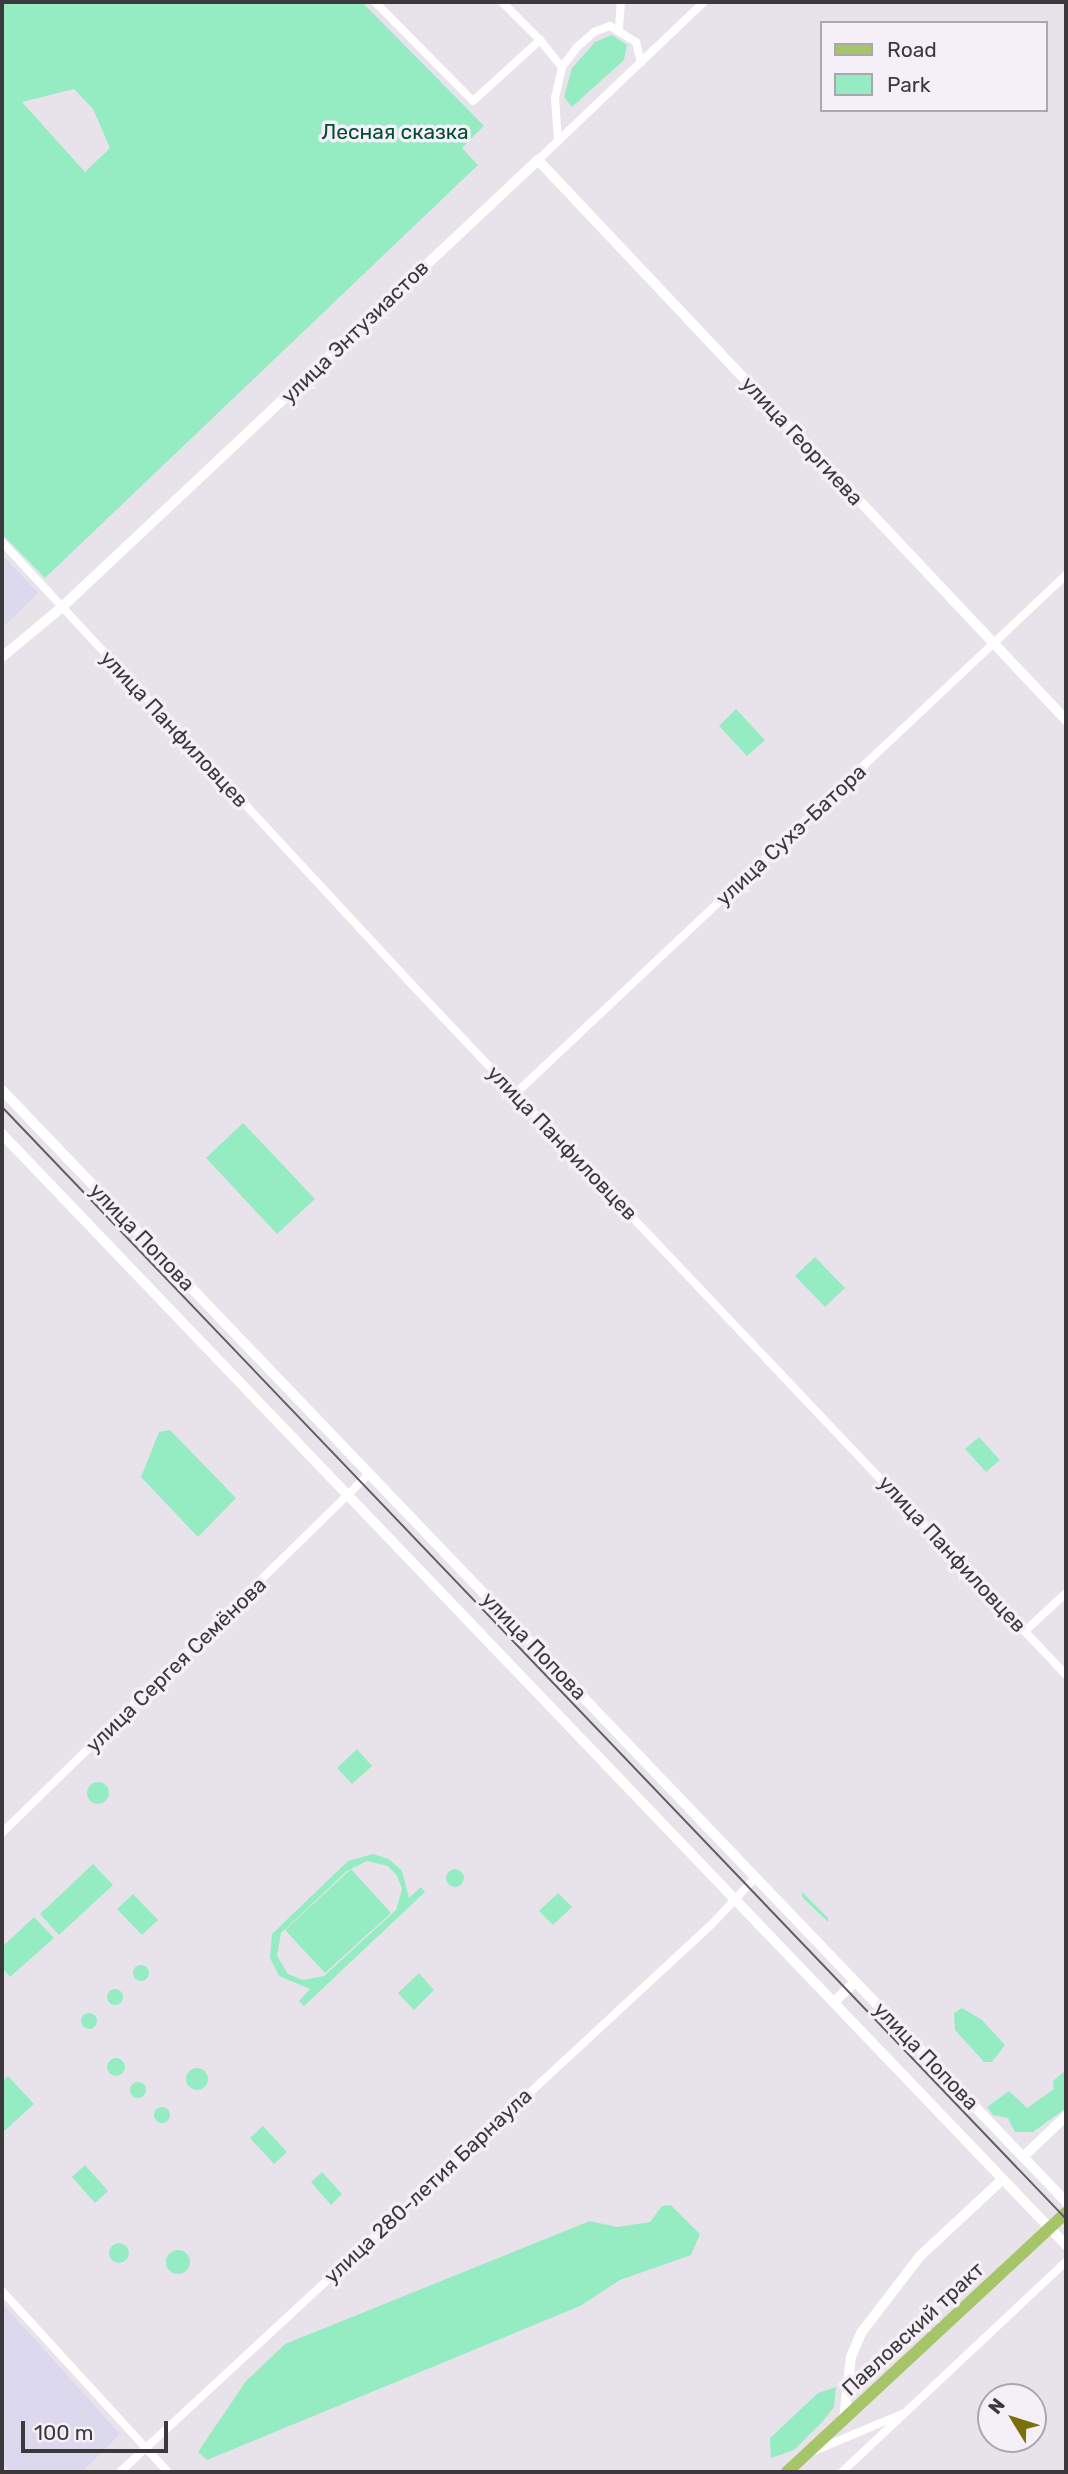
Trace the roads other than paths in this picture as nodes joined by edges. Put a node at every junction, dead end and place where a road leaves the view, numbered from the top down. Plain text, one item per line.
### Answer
1 (375, 2) edge
2 (502, 2) edge
3 (621, 2) edge
4 (704, 2) edge
5 (619, 29) junction
6 (540, 40) junction
7 (641, 62) junction
8 (562, 68) junction
9 (558, 141) junction
10 (538, 160) junction
11 (2, 542) edge
12 (1066, 575) edge
13 (62, 607) junction
14 (994, 643) junction
15 (2, 657) edge
16 (1066, 720) edge
17 (2, 1090) edge
18 (515, 1094) junction
19 (2, 1134) edge
20 (369, 1474) junction
21 (348, 1495) junction
22 (1066, 1593) edge
23 (1025, 1631) junction
24 (1066, 1675) edge
25 (2, 1833) edge
26 (754, 1878) junction
27 (736, 1900) junction
28 (854, 1983) junction
29 (834, 2002) junction
30 (1066, 2116) edge
31 (1023, 2157) junction
32 (1003, 2179) junction
33 (1066, 2202) edge
34 (1066, 2213) edge
35 (1050, 2229) junction
36 (1066, 2245) edge
37 (1066, 2263) edge
38 (2, 2291) edge
39 (908, 2412) junction
40 (844, 2419) junction
41 (145, 2449) junction
42 (807, 2454) junction
43 (120, 2472) edge
44 (169, 2472) edge
45 (787, 2472) edge
46 (842, 2472) edge

1 - 6 street
2 - 6 street
3 - 5 street
4 - 7 street, улица Энтузиастов
5 - 7 street
5 - 8 street
6 - 8 street
7 - 9 street, улица Энтузиастов
8 - 9 street
9 - 10 street, улица Энтузиастов
10 - 13 main road, улица Энтузиастов
10 - 14 main road, улица Георгиева
11 - 13 street, улица Панфиловцев
12 - 14 street, улица Сухэ-Батора
13 - 15 main road, улица Энтузиастов
13 - 18 street, улица Панфиловцев
14 - 16 main road, улица Георгиева
14 - 18 street, улица Сухэ-Батора
17 - 20 main road, улица Попова
18 - 23 street, улица Панфиловцев
19 - 21 main road, улица Попова
20 - 21 street, улица Сергея Семёнова
20 - 26 main road, улица Попова
21 - 25 street, улица Сергея Семёнова
21 - 27 main road, улица Попова
22 - 23 street
23 - 24 street, улица Панфиловцев
26 - 27 street, улица 280-летия Барнаула
26 - 28 main road, улица Попова
27 - 29 main road, улица Попова
27 - 41 street, улица 280-летия Барнаула
28 - 29 main road
28 - 31 main road, улица Попова
29 - 32 main road, улица Попова
30 - 31 main road
31 - 33 main road, улица Попова
32 - 35 main road, улица Попова
32 - 40 main road
34 - 35 main road, Павловский тракт
35 - 36 main road, улица Попова
35 - 40 main road, Павловский тракт
37 - 39 street
38 - 41 street
39 - 42 street
39 - 46 street
40 - 42 main road, Павловский тракт
41 - 43 street, улица 280-летия Барнаула
41 - 44 street
42 - 45 main road, Павловский тракт

